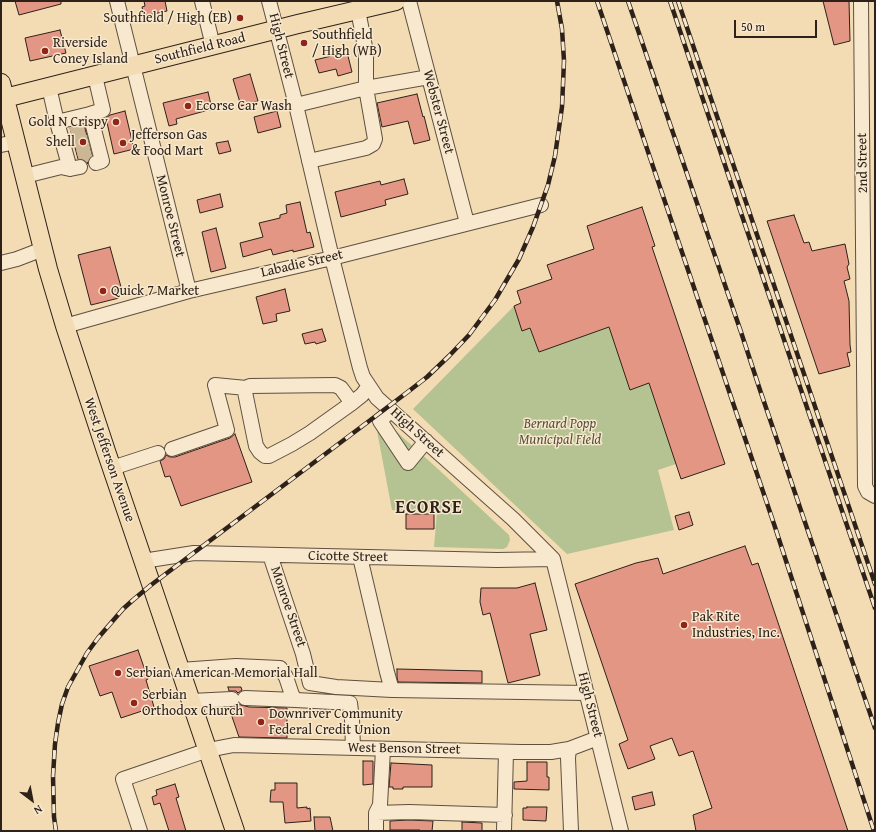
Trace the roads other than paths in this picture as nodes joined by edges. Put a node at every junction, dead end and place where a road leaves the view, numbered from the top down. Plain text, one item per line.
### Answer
1 (117, 1) edge
2 (202, 1) edge
3 (269, 1) edge
4 (396, 1) edge
5 (409, 1) edge
6 (861, 1) edge
7 (347, 8) edge
8 (277, 30) junction
9 (213, 46) junction
10 (133, 66) junction
11 (95, 76) junction
12 (429, 77) junction
13 (49, 87) junction
14 (366, 88) junction
15 (2, 94) edge
16 (296, 105) junction
17 (9, 143) edge
18 (68, 144) junction
19 (309, 161) junction
20 (25, 176) junction
21 (541, 205) dead end
22 (467, 223) junction
23 (43, 249) junction
24 (332, 258) junction
25 (1, 262) edge
26 (188, 291) junction
27 (64, 326) junction
28 (369, 386) junction
29 (246, 388) junction
30 (352, 403) junction
31 (391, 410) junction
32 (870, 431) edge
33 (426, 441) junction
34 (172, 449) dead end
35 (158, 453) dead end
36 (112, 468) junction
37 (872, 494) edge
38 (270, 555) junction
39 (360, 557) junction
40 (553, 559) junction
41 (143, 561) junction
42 (180, 670) junction
43 (286, 677) junction
44 (308, 677) junction
45 (392, 690) junction
46 (587, 693) junction
47 (296, 700) junction
48 (191, 701) junction
49 (598, 738) junction
50 (353, 748) junction
51 (383, 749) junction
52 (569, 749) junction
53 (208, 750) junction
54 (506, 752) junction
55 (376, 813) junction
56 (505, 815) junction
57 (140, 831) edge
58 (235, 831) edge
59 (376, 831) edge
60 (504, 831) edge
61 (571, 831) edge
62 (621, 831) edge

1 - 10 street, Monroe Street
2 - 9 street
3 - 8 street, High Street
4 - 7 main road, Southfield Road
5 - 12 street, Webster Street
6 - 32 street, 2nd Street
7 - 8 main road, Southfield Road
7 - 14 street
8 - 9 main road, Southfield Road
8 - 16 street, High Street
9 - 10 main road, Southfield Road
10 - 11 main road, Southfield Road
10 - 26 street, Monroe Street
11 - 13 main road, Southfield Road
11 - 18 street
12 - 14 street
12 - 22 street, Webster Street
13 - 15 main road, Southfield Road
13 - 18 street
14 - 16 street
14 - 19 street
15 - 17 main road, West Jefferson Avenue
16 - 19 street, High Street
17 - 20 main road, West Jefferson Avenue
18 - 20 street
19 - 24 street, High Street
20 - 23 main road, West Jefferson Avenue
21 - 22 street, Labadie Street
22 - 24 street, Labadie Street
23 - 25 street
23 - 27 main road, West Jefferson Avenue
24 - 26 street, Labadie Street
24 - 28 street, High Street
26 - 27 street, Labadie Street
27 - 36 main road, West Jefferson Avenue
28 - 30 street
28 - 31 street, High Street
29 - 30 street
29 - 30 street
29 - 34 street
31 - 33 street, High Street
31 - 33 street
32 - 37 street, 2nd Street
33 - 40 street, High Street
35 - 36 street
36 - 41 main road, West Jefferson Avenue
38 - 39 street, Cicotte Street
38 - 41 street, Cicotte Street
38 - 44 street, Monroe Street
39 - 40 street, Cicotte Street
39 - 45 street
40 - 46 street, High Street
41 - 42 main road, West Jefferson Avenue
42 - 43 street
42 - 48 main road, West Jefferson Avenue
43 - 44 street
43 - 47 street
44 - 45 street
45 - 46 street
46 - 49 street, High Street
47 - 48 street
47 - 50 street
48 - 53 main road, West Jefferson Avenue
49 - 52 street, West Benson Street
49 - 62 street, High Street
50 - 51 street, West Benson Street
50 - 53 street, West Benson Street
51 - 54 street, West Benson Street
51 - 55 street
52 - 54 street, West Benson Street
52 - 61 street
53 - 57 street, West Benson Street
53 - 58 main road, West Jefferson Avenue
54 - 56 street
55 - 56 street
55 - 59 street
56 - 60 street

